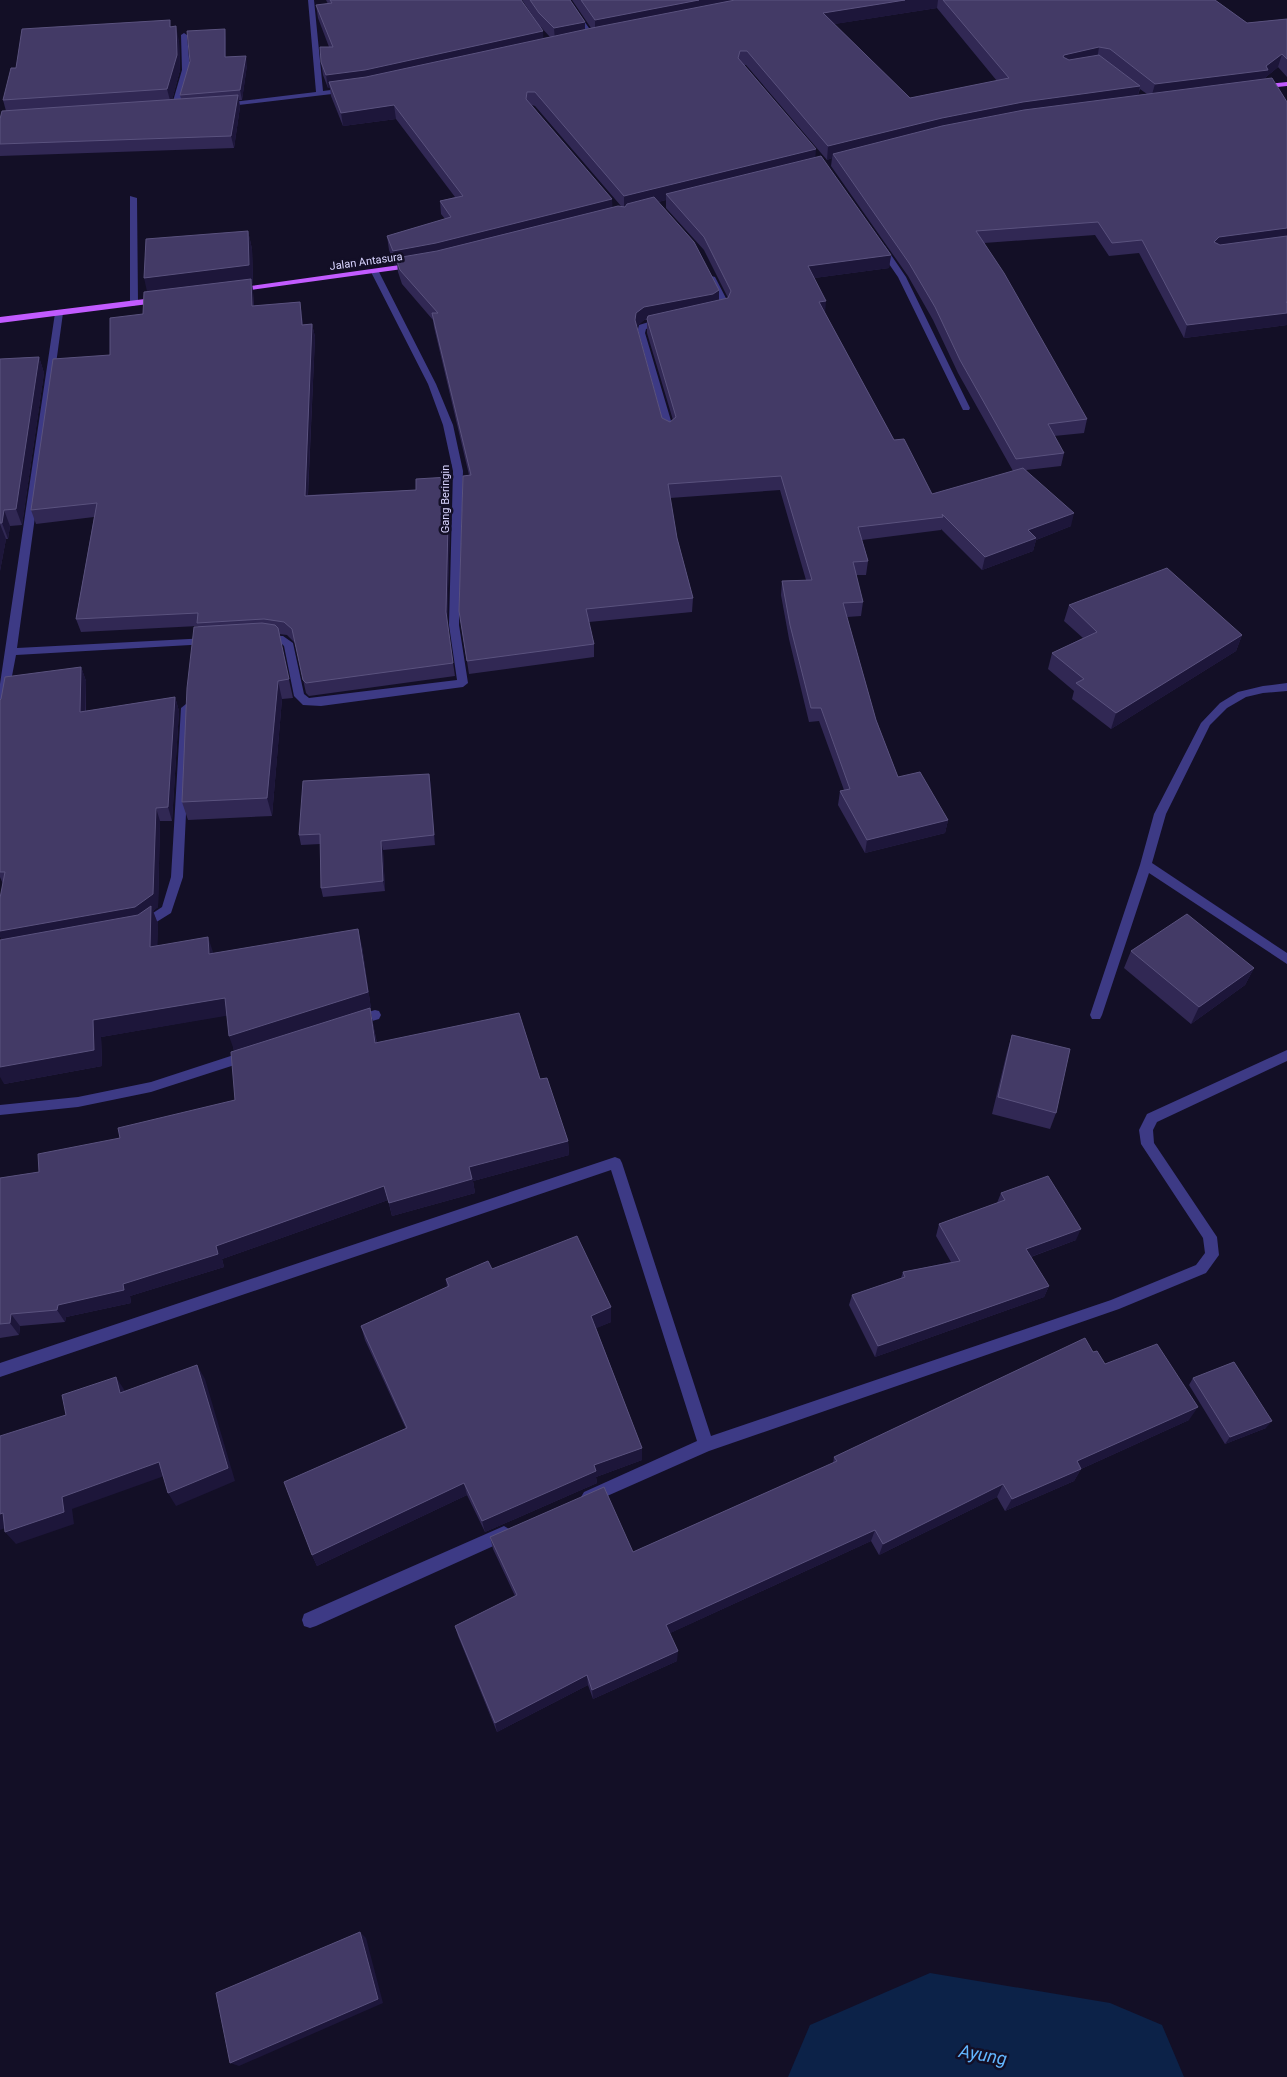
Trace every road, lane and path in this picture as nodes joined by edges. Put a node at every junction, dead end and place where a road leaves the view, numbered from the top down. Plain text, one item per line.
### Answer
1 (311, 0) edge
2 (567, 0) edge
3 (184, 35) dead end
4 (602, 35) edge
5 (592, 37) junction
6 (582, 40) edge
7 (1287, 84) edge
8 (358, 88) edge
9 (1252, 88) edge
10 (320, 94) junction
11 (212, 105) edge
12 (185, 107) edge
13 (167, 108) edge
14 (175, 108) junction
15 (133, 198) dead end
16 (874, 237) edge
17 (420, 264) edge
18 (707, 269) edge
19 (375, 272) junction
20 (230, 290) edge
21 (172, 298) edge
22 (134, 303) junction
23 (59, 313) junction
24 (705, 313) edge
25 (676, 318) edge
26 (0, 320) edge
27 (966, 408) dead end
28 (669, 431) edge
29 (248, 638) edge
30 (220, 640) edge
31 (11, 652) junction
32 (1287, 687) edge
33 (186, 708) edge
34 (0, 713) edge
35 (1146, 865) junction
36 (134, 928) edge
37 (1287, 960) edge
38 (375, 1015) dead end
39 (1096, 1015) dead end
40 (339, 1026) edge
41 (258, 1053) edge
42 (1287, 1055) edge
43 (0, 1110) edge
44 (0, 1370) edge
45 (706, 1445) junction
46 (571, 1505) edge
47 (517, 1528) edge
48 (310, 1620) dead end

1 - 10 street
2 - 5 street
3 - 14 street
4 - 5 street
5 - 6 street
7 - 9 main road
8 - 10 street
10 - 11 street
12 - 14 street
13 - 14 street
15 - 22 street
16 - 27 street
17 - 19 main road, Jalan Antasura
18 - 24 street
19 - 20 main road, Jalan Antasura
19 - 29 street, Gang Beringin
21 - 22 main road
22 - 23 main road
23 - 26 main road
23 - 31 street
25 - 28 street
30 - 31 street
31 - 34 street
32 - 35 street
33 - 36 street
35 - 37 street
35 - 39 street
38 - 40 street
41 - 43 street
42 - 45 street
44 - 45 street
45 - 46 street
47 - 48 street

